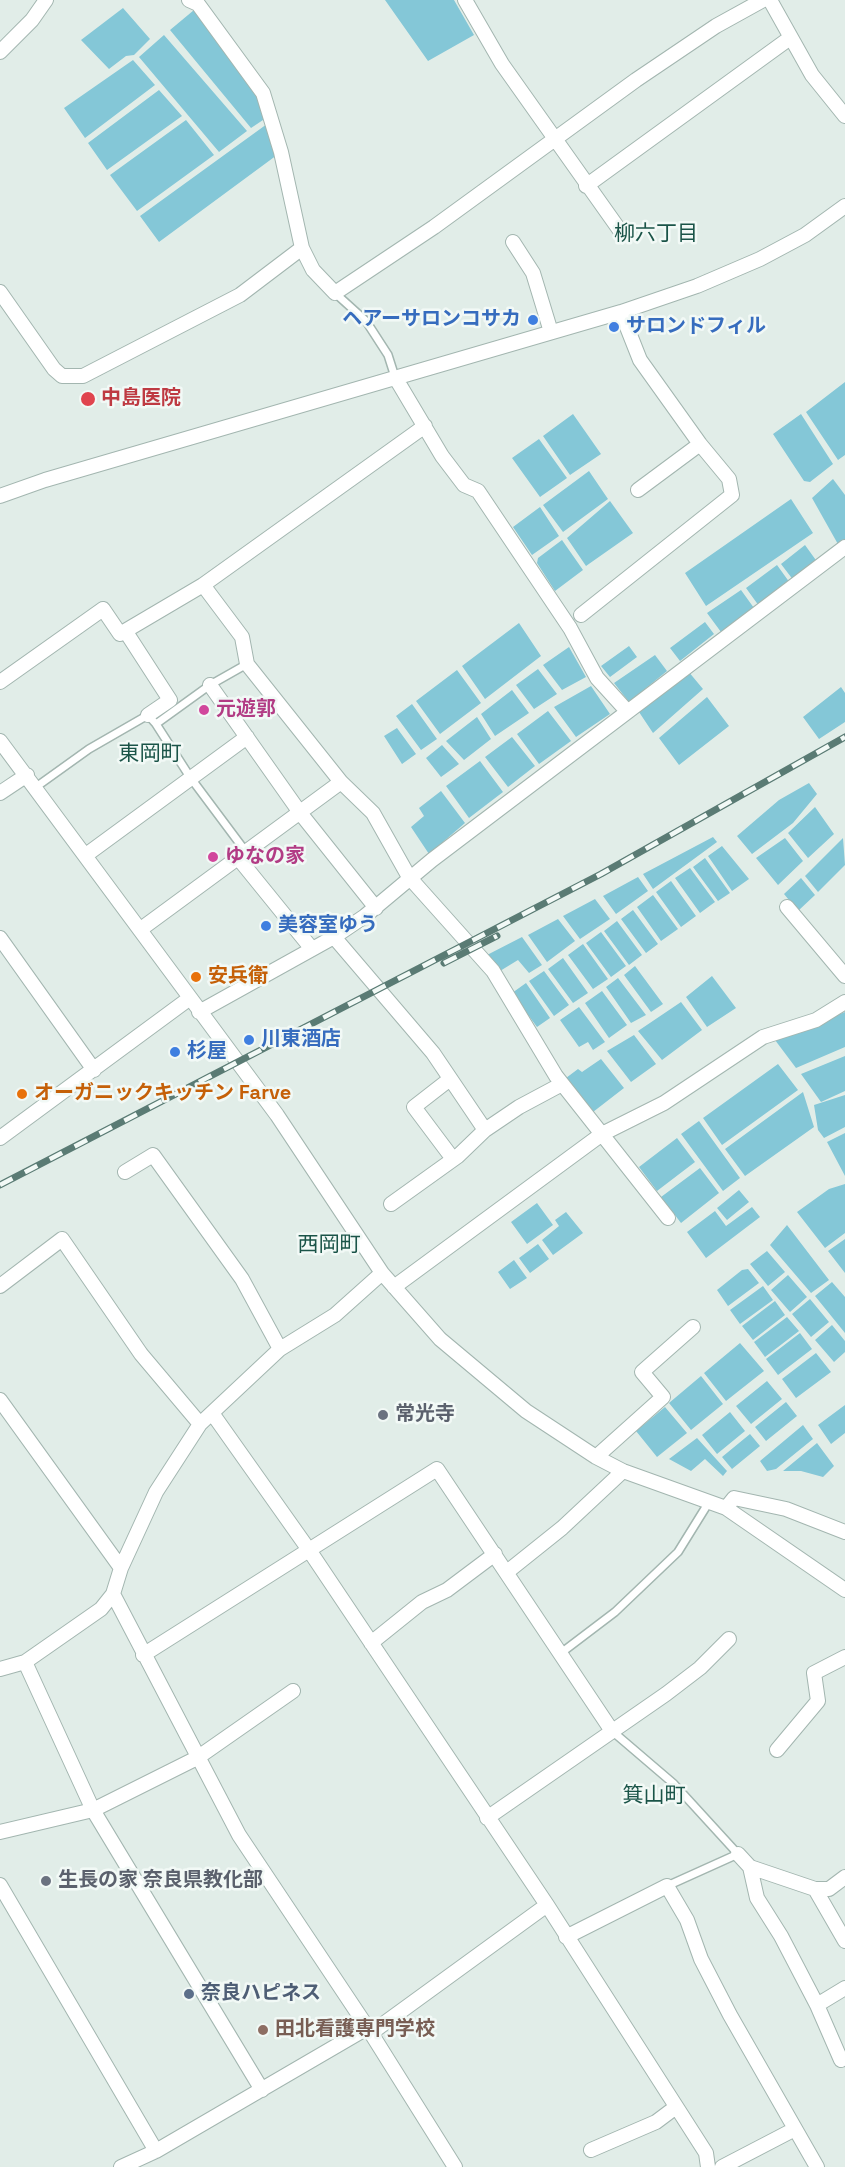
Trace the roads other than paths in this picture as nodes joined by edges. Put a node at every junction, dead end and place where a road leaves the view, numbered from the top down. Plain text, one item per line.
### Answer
1 (46, 0) edge
2 (189, 0) edge
3 (465, 0) edge
4 (763, 0) edge
5 (770, 0) edge
6 (790, 38) junction
7 (0, 52) edge
8 (845, 116) edge
9 (554, 138) junction
10 (586, 186) junction
11 (845, 206) edge
12 (621, 232) dead end
13 (513, 242) dead end
14 (302, 248) junction
15 (0, 292) edge
16 (335, 293) junction
17 (621, 312) junction
18 (551, 332) junction
19 (395, 377) junction
20 (425, 426) junction
21 (700, 444) junction
22 (638, 490) dead end
23 (0, 496) edge
24 (845, 547) edge
25 (203, 585) junction
26 (581, 615) dead end
27 (126, 632) junction
28 (247, 664) junction
29 (0, 682) edge
30 (210, 685) junction
31 (627, 711) junction
32 (152, 719) junction
33 (247, 737) junction
34 (0, 741) edge
35 (27, 775) junction
36 (190, 777) junction
37 (341, 782) junction
38 (36, 787) junction
39 (0, 793) edge
40 (301, 814) junction
41 (86, 855) junction
42 (243, 856) junction
43 (409, 878) junction
44 (787, 907) dead end
45 (376, 908) junction
46 (141, 929) junction
47 (333, 937) junction
48 (0, 938) edge
49 (312, 949) junction
50 (845, 976) edge
51 (190, 998) junction
52 (845, 1002) edge
53 (199, 1012) junction
54 (94, 1070) junction
55 (450, 1079) junction
56 (562, 1084) junction
57 (485, 1130) junction
58 (602, 1134) junction
59 (0, 1138) edge
60 (453, 1159) junction
61 (125, 1172) dead end
62 (391, 1204) dead end
63 (668, 1218) dead end
64 (382, 1273) junction
65 (0, 1286) edge
66 (394, 1287) junction
67 (693, 1327) dead end
68 (280, 1349) junction
69 (0, 1400) edge
70 (212, 1413) junction
71 (200, 1425) junction
72 (596, 1457) junction
73 (623, 1471) junction
74 (709, 1502) junction
75 (726, 1508) junction
76 (845, 1532) edge
77 (309, 1550) junction
78 (495, 1554) junction
79 (121, 1568) junction
80 (507, 1572) junction
81 (845, 1590) edge
82 (113, 1594) junction
83 (729, 1639) dead end
84 (371, 1643) junction
85 (561, 1653) junction
86 (143, 1655) junction
87 (845, 1657) edge
88 (25, 1662) junction
89 (0, 1669) edge
90 (293, 1691) dead end
91 (612, 1731) junction
92 (777, 1750) dead end
93 (197, 1758) junction
94 (93, 1810) junction
95 (486, 1818) junction
96 (0, 1832) edge
97 (738, 1854) junction
98 (750, 1867) junction
99 (845, 1877) edge
100 (0, 1885) edge
101 (667, 1886) junction
102 (815, 1889) junction
103 (547, 1905) junction
104 (566, 1937) junction
105 (845, 1941) edge
106 (845, 1988) edge
107 (817, 2005) junction
108 (369, 2031) junction
109 (841, 2060) dead end
110 (262, 2090) junction
111 (676, 2107) junction
112 (795, 2129) junction
113 (591, 2150) dead end
114 (156, 2151) junction
115 (121, 2167) edge
116 (455, 2167) edge
117 (708, 2167) edge
118 (722, 2167) edge
119 (817, 2167) edge

1 - 7 street
2 - 14 street
3 - 9 street
4 - 9 street
5 - 6 street
6 - 8 street
6 - 10 street
9 - 10 street
9 - 16 street
10 - 12 street
11 - 17 street
13 - 18 street
14 - 15 street
14 - 16 street
16 - 19 lane
17 - 18 street
17 - 21 street
18 - 19 street
19 - 20 street
19 - 23 street
20 - 25 street
20 - 31 street
21 - 22 street
21 - 26 street
24 - 31 street
25 - 27 street
25 - 28 street
27 - 29 street
27 - 32 street
28 - 30 lane
28 - 37 street
30 - 32 lane
30 - 33 street
31 - 43 street
32 - 36 lane
32 - 38 lane
33 - 36 street
33 - 40 street
34 - 35 street
35 - 38 street
35 - 39 street
36 - 41 street
36 - 42 lane
37 - 40 street
37 - 43 street
38 - 41 street
40 - 42 street
40 - 45 street
41 - 46 street
42 - 46 street
42 - 49 street
43 - 45 street
43 - 56 street
44 - 50 street
45 - 47 street
46 - 51 street
47 - 49 street
47 - 55 street
48 - 54 street
49 - 53 street
51 - 53 street
51 - 54 street
52 - 58 street
53 - 64 street
54 - 59 street
55 - 57 street
55 - 60 street
56 - 57 street
56 - 58 street
57 - 60 street
58 - 63 street
58 - 66 street
60 - 62 street
61 - 68 street
64 - 66 street
64 - 68 street
65 - 71 street
66 - 72 street
67 - 72 street
68 - 70 street
69 - 79 street
70 - 71 street
70 - 77 street
71 - 79 street
72 - 73 street
73 - 74 street
73 - 80 street
74 - 75 street
74 - 85 lane
75 - 76 street
75 - 81 street
77 - 78 street
77 - 84 street
77 - 86 street
78 - 80 street
78 - 84 street
79 - 82 street
80 - 85 street
82 - 86 street
82 - 88 street
83 - 91 street
84 - 95 street
85 - 91 street
86 - 93 street
87 - 92 street
88 - 89 street
88 - 94 street
90 - 93 street
91 - 95 street
91 - 97 lane
93 - 94 street
93 - 108 street
94 - 96 street
94 - 110 street
95 - 103 street
97 - 98 street
97 - 101 lane
98 - 102 street
98 - 107 street
99 - 102 street
100 - 114 street
101 - 104 street
101 - 112 street
102 - 105 street
103 - 104 street
103 - 108 street
104 - 111 street
106 - 107 street
107 - 109 street
108 - 110 street
108 - 116 street
110 - 114 street
111 - 113 street
111 - 117 street
112 - 118 street
112 - 119 street
114 - 115 street

